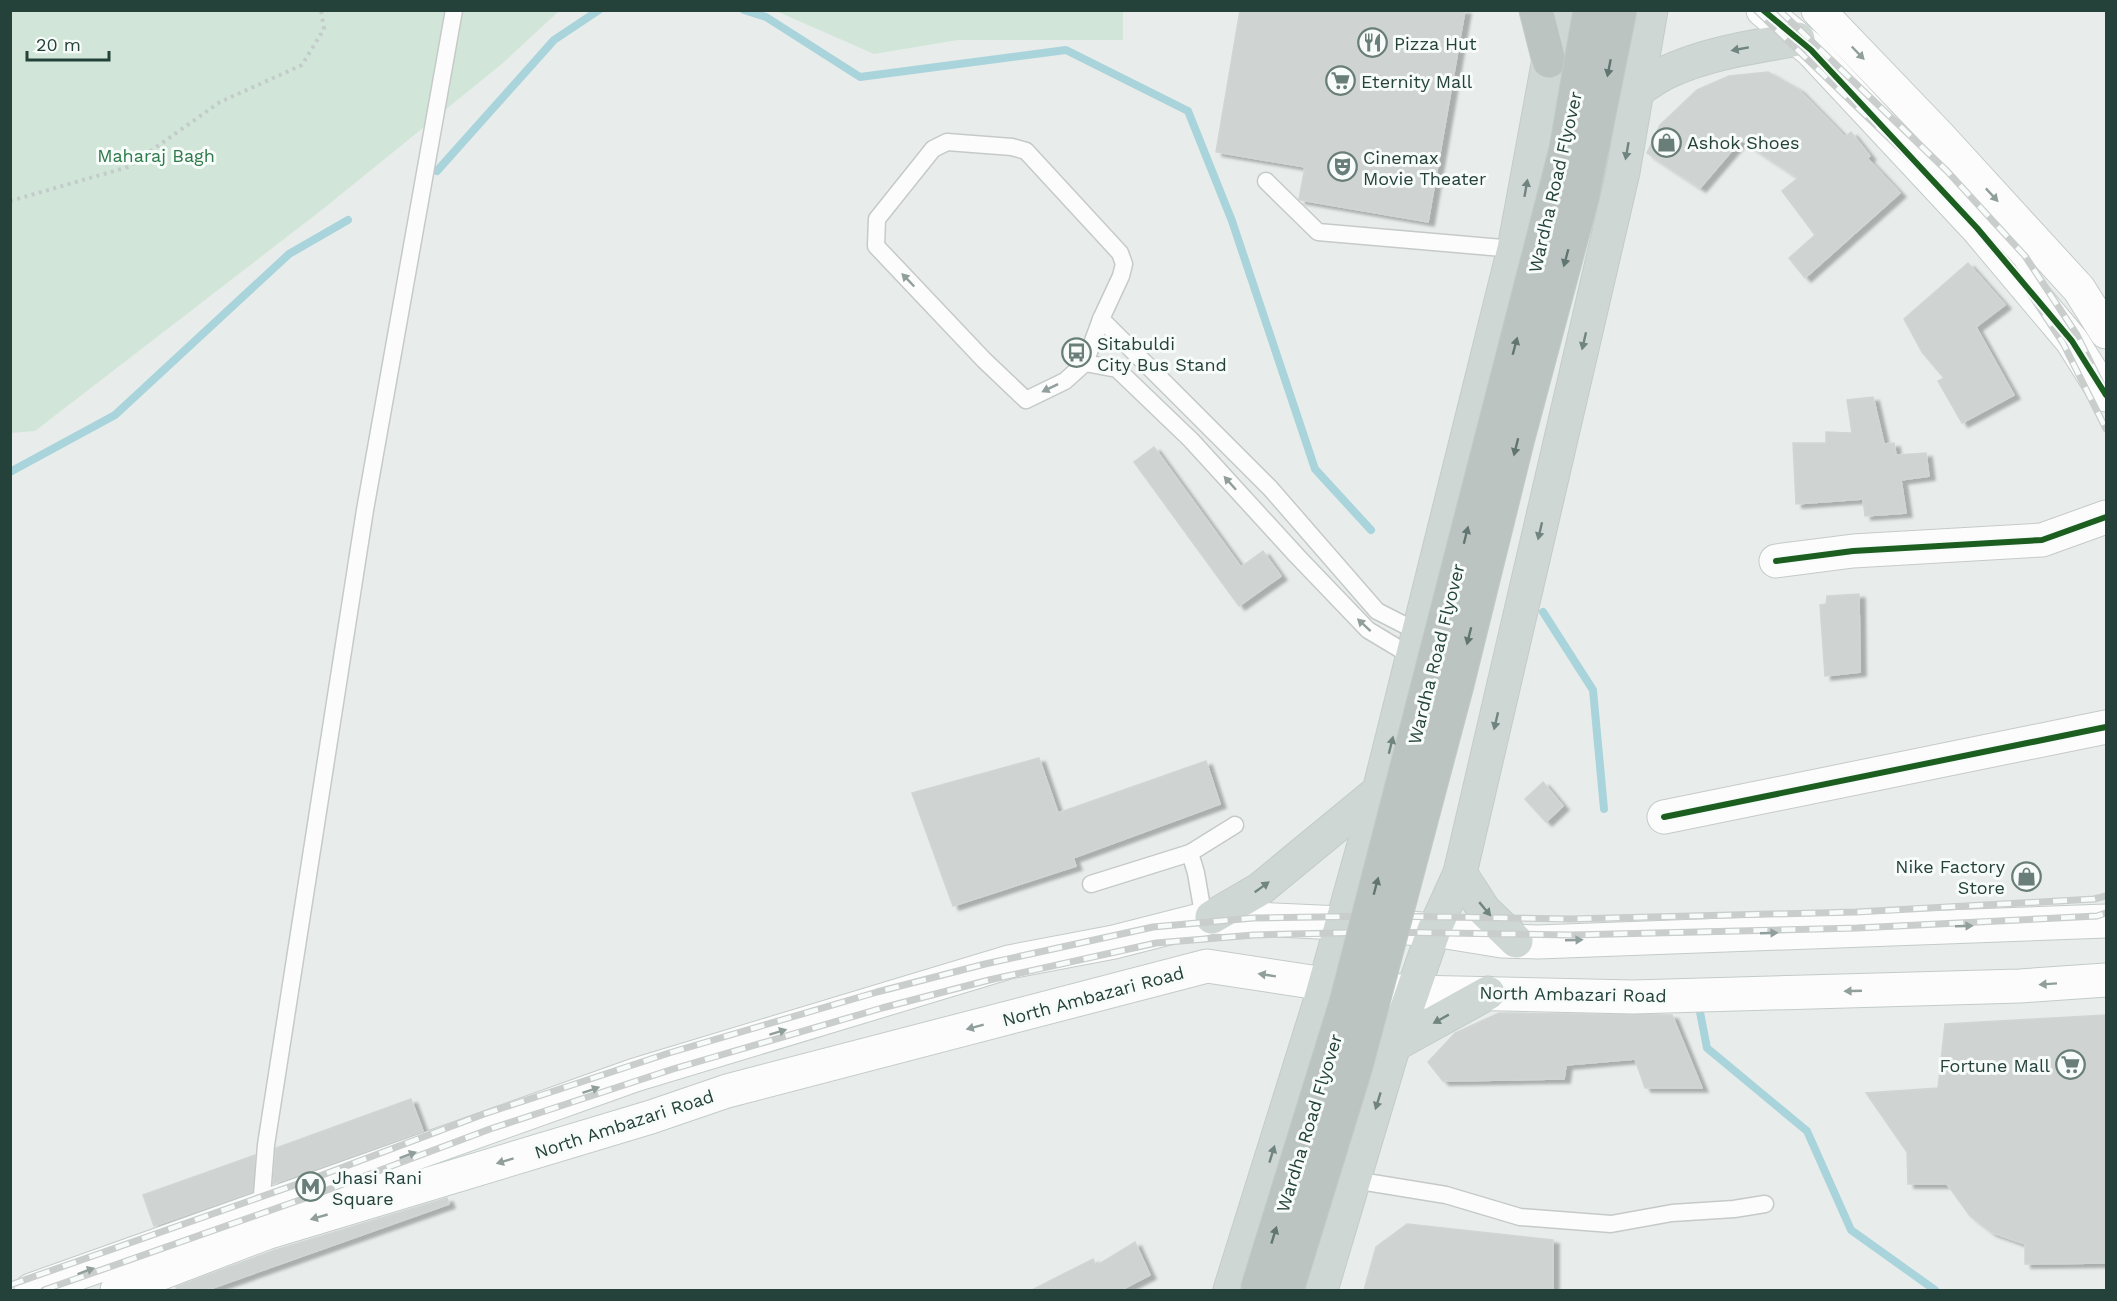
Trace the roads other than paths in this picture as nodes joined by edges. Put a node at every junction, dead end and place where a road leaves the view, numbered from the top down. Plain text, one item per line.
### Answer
1 (454, 10) edge
2 (1536, 10) edge
3 (1558, 10) edge
4 (1590, 10) edge
5 (1620, 10) edge
6 (1651, 10) edge
7 (1763, 10) edge
8 (1818, 10) edge
9 (1798, 39) junction
10 (1549, 61) junction
11 (1637, 91) junction
12 (1266, 181) dead end
13 (1514, 249) junction
14 (1101, 319) junction
15 (2106, 332) edge
16 (1085, 363) junction
17 (2106, 395) edge
18 (2106, 517) edge
19 (1776, 561) dead end
20 (1416, 645) junction
21 (2106, 727) edge
22 (1379, 791) junction
23 (1664, 817) dead end
24 (1235, 825) dead end
25 (1190, 853) junction
26 (1460, 873) junction
27 (1091, 884) dead end
28 (1208, 918) junction
29 (2106, 921) edge
30 (1341, 923) junction
31 (1434, 930) junction
32 (1516, 941) junction
33 (2106, 980) edge
34 (1325, 984) junction
35 (1412, 992) junction
36 (1488, 993) junction
37 (1394, 1045) junction
38 (635, 1075) junction
39 (651, 1117) junction
40 (1354, 1180) junction
41 (1765, 1204) dead end
42 (261, 1208) junction
43 (31, 1290) edge
44 (117, 1290) edge
45 (1230, 1290) edge
46 (1257, 1290) edge
47 (1287, 1290) edge
48 (1321, 1290) edge

1 - 42 lane
2 - 10 highway
3 - 10 main road
46 -> 4 highway, Wardha Road Flyover, bridge
5 -> 47 highway, Wardha Road Flyover, bridge
6 - 11 main road
7 - 9 main road
8 -> 15 main road
9 -> 11 main road
9 - 17 main road
13 -> 10 main road
11 -> 26 main road
12 - 13 lane
13 - 20 main road
14 - 16 lane
16 -> 14 lane
14 - 20 lane
20 -> 16 lane
18 - 19 main road
22 -> 20 main road
21 - 23 main road
28 -> 22 main road
22 - 30 main road
24 - 25 lane
25 - 27 lane
25 - 28 lane
26 - 31 main road
26 -> 32 main road
28 - 30 main road
38 -> 28 main road
32 -> 29 main road
30 - 31 main road
30 - 34 main road
31 - 32 main road
31 - 35 main road
33 -> 36 main road, North Ambazari Road
34 - 35 main road, North Ambazari Road
34 -> 39 main road, North Ambazari Road
45 -> 34 main road
35 - 36 main road, North Ambazari Road
35 - 37 main road
36 -> 37 main road
37 -> 40 main road
38 - 39 main road
42 -> 38 main road
39 -> 44 main road, North Ambazari Road
40 - 41 lane
40 - 48 main road
43 -> 42 main road

